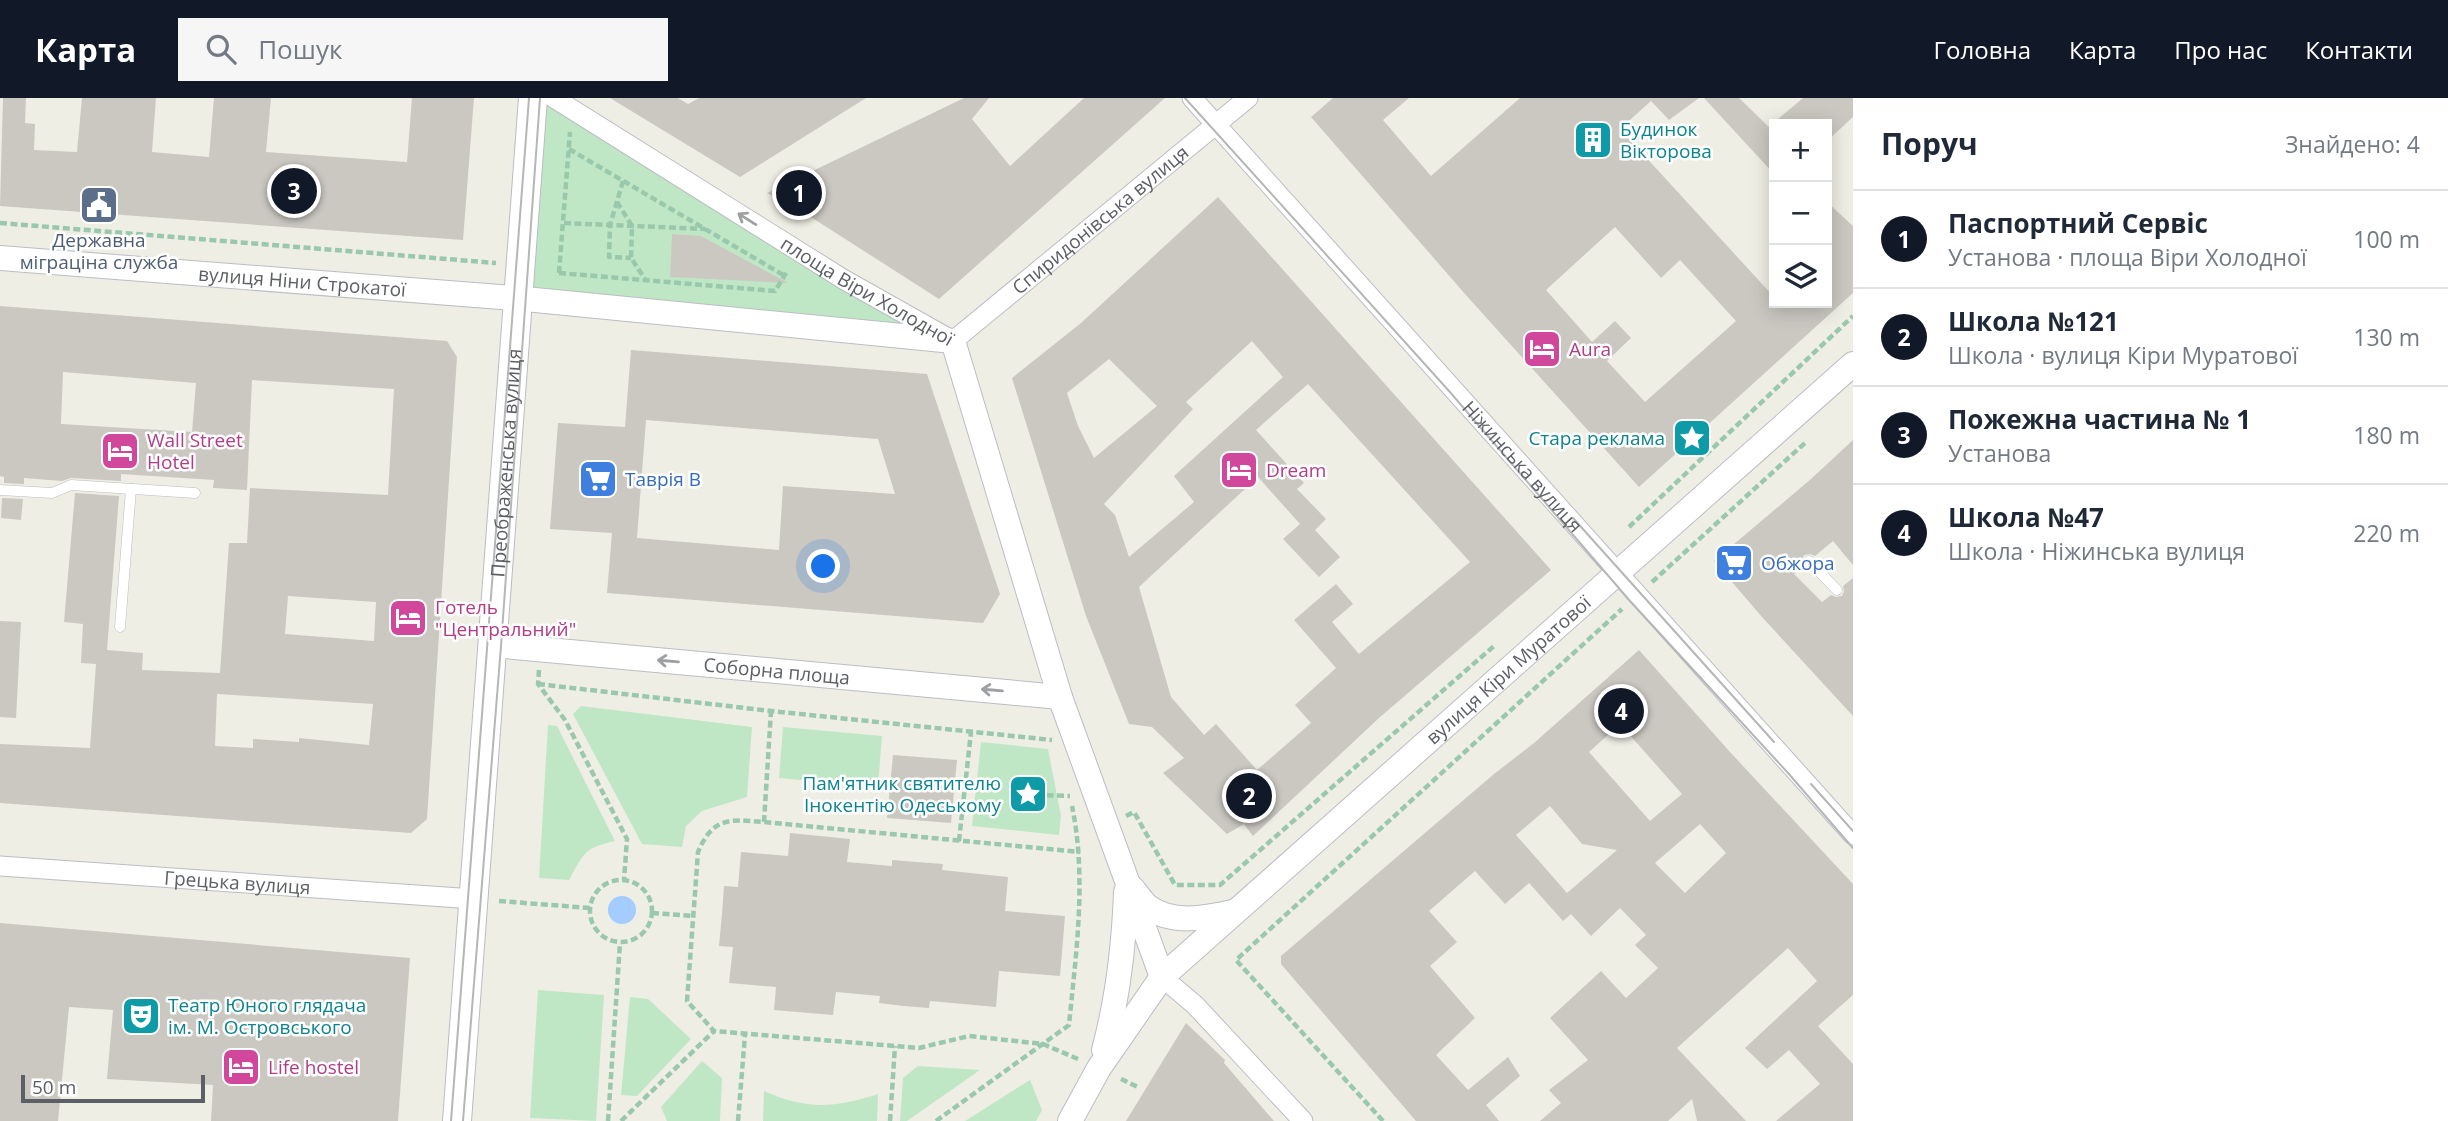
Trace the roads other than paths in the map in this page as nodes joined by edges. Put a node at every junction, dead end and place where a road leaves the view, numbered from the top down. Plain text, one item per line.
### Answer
1 (533, 98) edge
2 (554, 98) edge
3 (1192, 98) edge
4 (1248, 98) edge
5 (1216, 125) junction
6 (0, 258) edge
7 (519, 299) junction
8 (953, 341) junction
9 (1853, 364) edge
10 (131, 489) junction
11 (0, 490) edge
12 (195, 493) dead end
13 (1809, 561) dead end
14 (1616, 574) junction
15 (1837, 590) dead end
16 (120, 626) dead end
17 (493, 645) junction
18 (1060, 696) junction
19 (1853, 835) edge
20 (0, 866) edge
21 (1126, 881) junction
22 (474, 899) junction
23 (1237, 911) junction
24 (1162, 977) junction
25 (1099, 1068) junction
26 (457, 1121) edge
27 (1070, 1121) edge
28 (1303, 1121) edge

1 - 7 main road, Преображенська вулиця
8 -> 2 street, площа Віри Холодної
3 - 5 street, Ніжинська вулиця
4 - 5 street, Спиридонівська вулиця
5 - 8 street, Спиридонівська вулиця
5 - 14 street, Ніжинська вулиця
6 - 7 street, вулиця Ніни Строкатої
7 - 8 street, площа Віри Холодної
7 - 17 main road, Преображенська вулиця
8 - 18 street
9 - 14 street, вулиця Кіри Муратової
10 - 11 lane
10 - 12 lane
10 - 16 lane
13 - 15 lane
14 - 19 street, Ніжинська вулиця
14 - 23 street, вулиця Кіри Муратової
18 -> 17 street, Соборна площа
17 - 22 main road, Преображенська вулиця
18 - 21 street
20 - 22 street, Грецька вулиця
21 - 23 street
21 - 24 street
21 - 25 street
22 - 26 main road, Преображенська вулиця
23 - 24 street, вулиця Кіри Муратової
24 - 25 street
24 - 28 street
25 - 27 street

